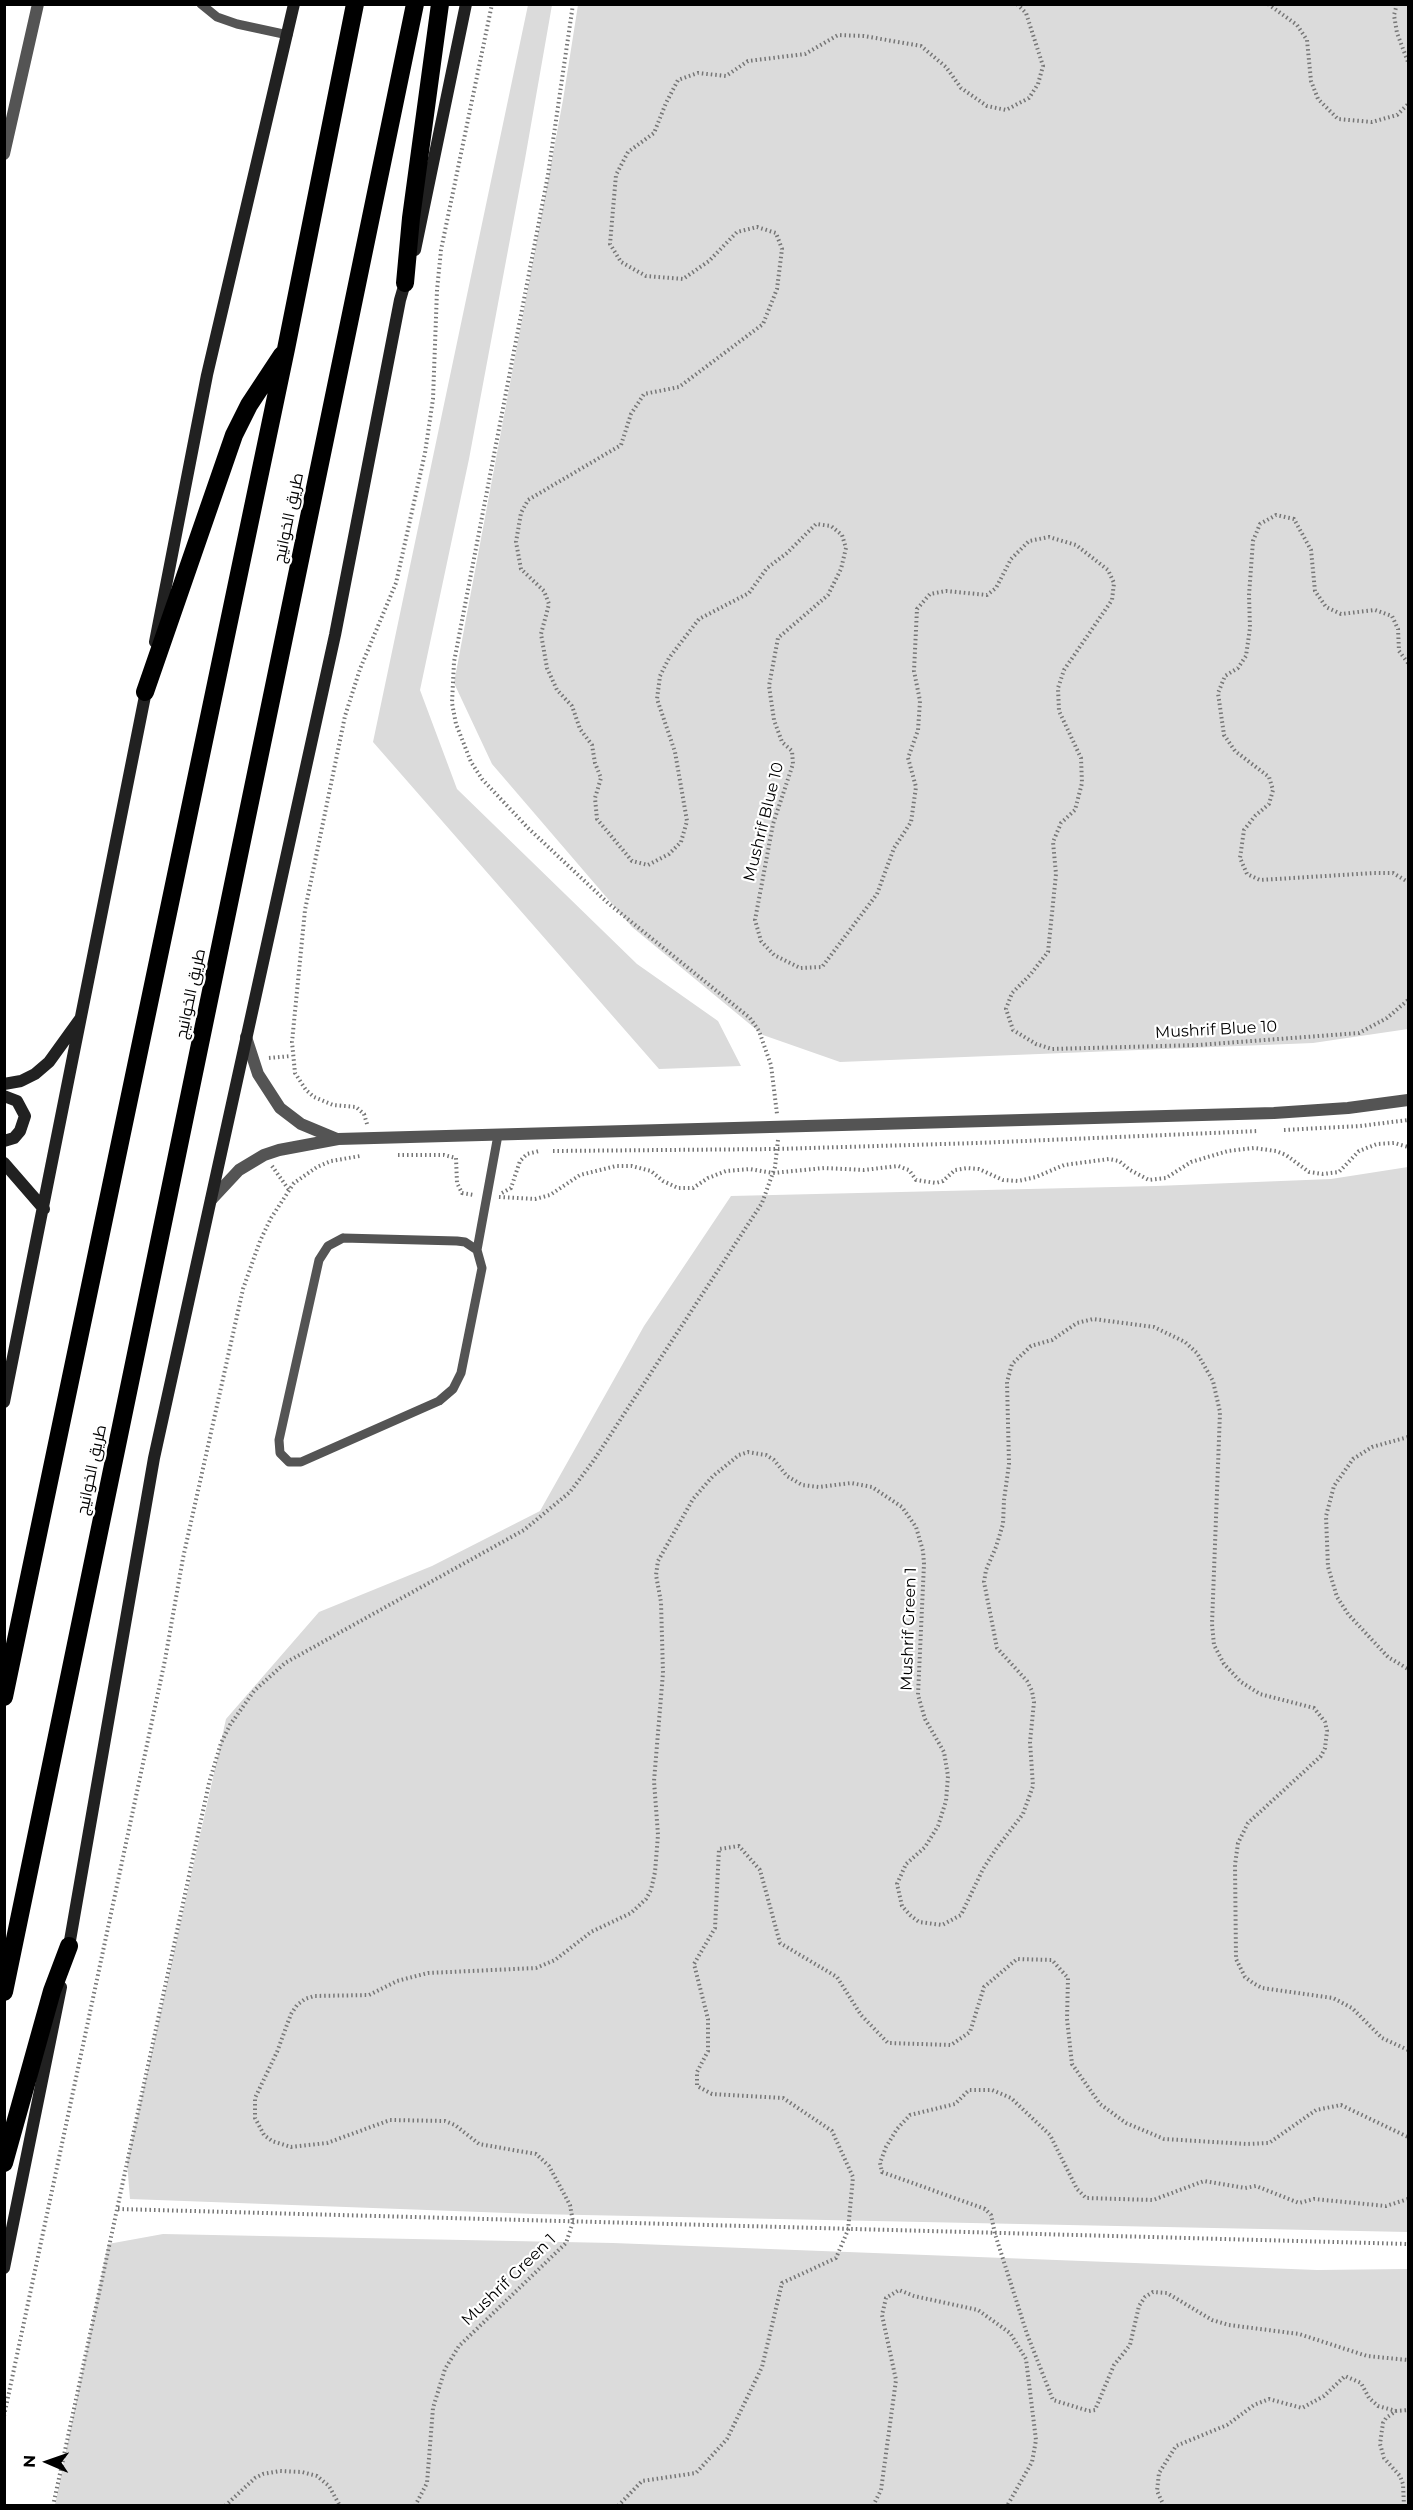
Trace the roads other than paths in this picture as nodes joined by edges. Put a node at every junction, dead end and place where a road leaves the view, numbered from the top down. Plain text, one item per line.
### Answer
1 (38, 4) edge
2 (201, 4) edge
3 (294, 4) edge
4 (355, 4) edge
5 (415, 4) edge
6 (440, 4) edge
7 (466, 4) edge
8 (288, 35) junction
9 (4, 154) edge
10 (405, 283) junction
11 (286, 349) junction
12 (145, 692) junction
13 (83, 1015) junction
14 (246, 1037) junction
15 (4, 1084) edge
16 (4, 1096) edge
17 (1408, 1100) edge
18 (498, 1135) junction
19 (338, 1140) junction
20 (4, 1141) edge
21 (4, 1163) edge
22 (211, 1200) junction
23 (44, 1209) junction
24 (477, 1250) junction
25 (4, 1402) edge
26 (4, 1697) edge
27 (69, 1946) junction
28 (4, 1992) edge
29 (4, 2163) edge
30 (4, 2268) edge

1 - 9 street
2 - 8 lane
3 - 8 street
4 - 11 highway
5 - 28 highway, طريق الخوانيج
6 - 10 highway
7 - 10 street
8 - 12 street
10 - 14 street
11 - 12 highway
11 - 26 highway
12 - 13 street
13 - 15 street
13 - 23 street
14 - 19 street
14 - 22 street
16 - 20 street
17 - 18 street
18 - 19 street
18 - 24 lane
19 - 22 street
21 - 23 street
22 - 27 street
23 - 25 street
24 - 24 lane
27 - 29 highway
27 - 30 street

